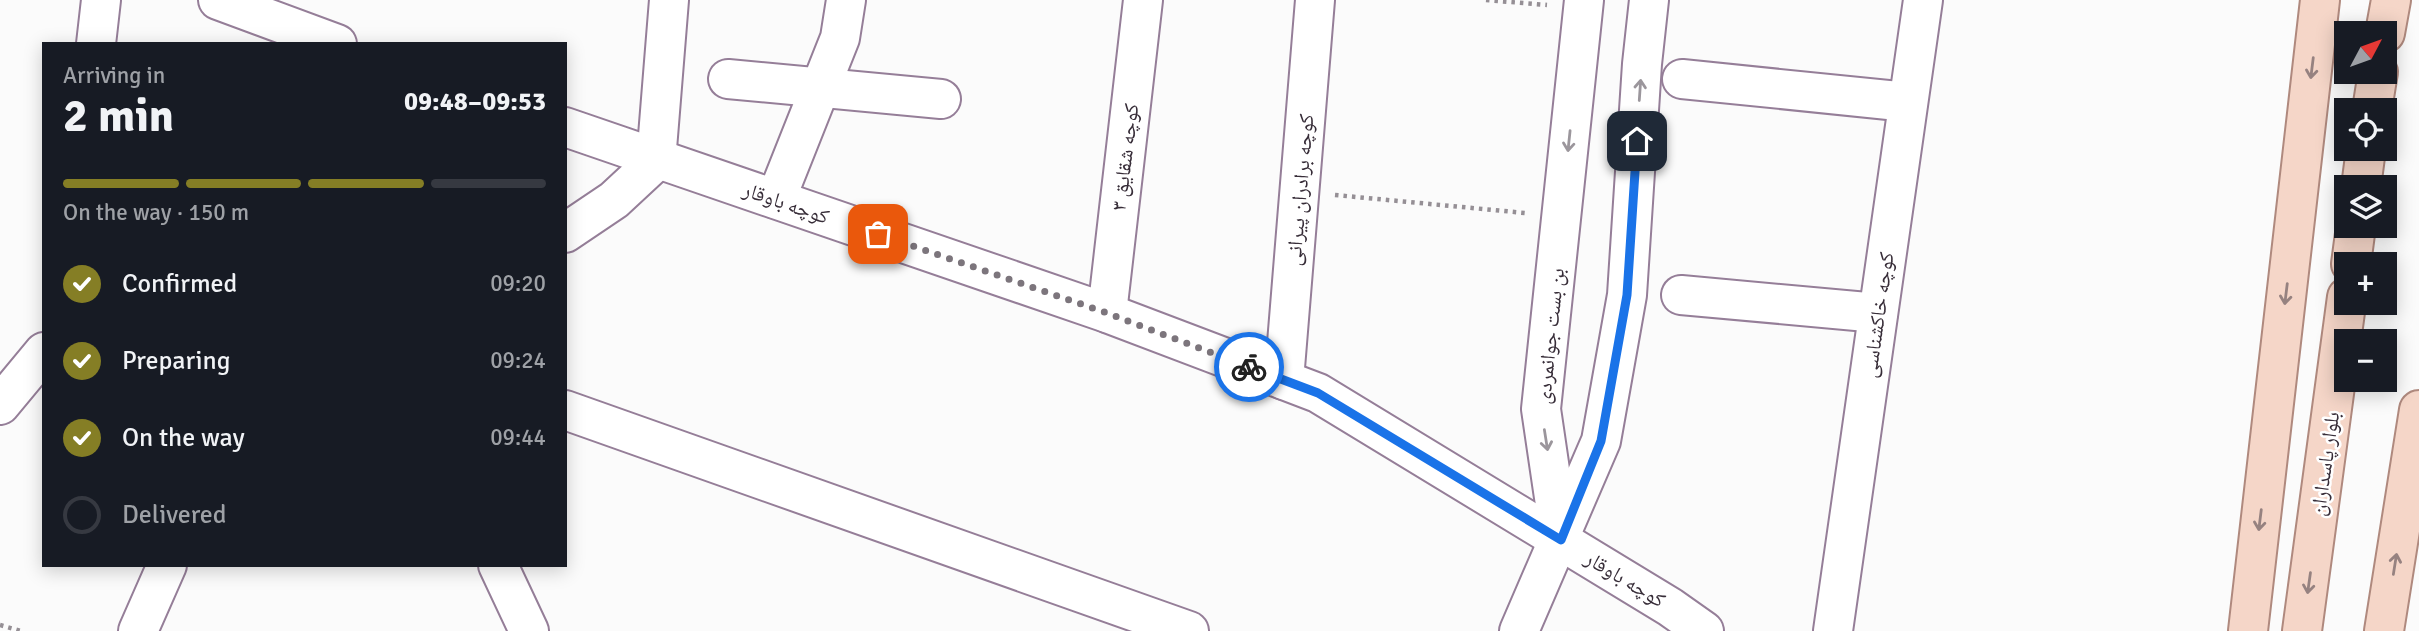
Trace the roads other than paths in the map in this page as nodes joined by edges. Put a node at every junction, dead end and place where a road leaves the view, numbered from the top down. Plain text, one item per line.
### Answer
1 (101, 0) edge
2 (218, 0) edge
3 (669, 0) edge
4 (846, 0) edge
5 (1143, 0) edge
6 (1315, 0) edge
7 (1649, 0) edge
8 (1923, 0) edge
9 (2320, 0) edge
10 (2391, 0) edge
11 (1583, 4) edge
12 (2387, 21) edge
13 (96, 42) edge
14 (332, 42) edge
15 (728, 79) dead end
16 (1682, 79) dead end
17 (821, 86) junction
18 (942, 99) dead end
19 (1908, 102) junction
20 (567, 128) edge
21 (656, 160) junction
22 (776, 199) junction
23 (567, 232) edge
24 (1681, 295) dead end
25 (1107, 313) junction
26 (1878, 313) junction
27 (2345, 315) edge
28 (42, 354) edge
29 (1284, 380) junction
30 (0, 405) edge
31 (2419, 410) edge
32 (567, 411) edge
33 (1561, 540) junction
34 (166, 567) edge
35 (499, 567) edge
36 (138, 631) edge
37 (529, 631) edge
38 (1189, 631) edge
39 (1519, 631) edge
40 (1704, 631) edge
41 (1833, 631) edge
42 (2248, 631) edge
43 (2302, 631) edge
44 (2384, 631) edge

1 - 13 street
2 - 14 street
3 - 21 street
4 - 17 street
5 - 25 street, کوچه شقایق ۳
6 - 29 street, کوچه برادران پیرانی
33 -> 7 street
8 - 19 street, کوچه خاکشناسی
9 -> 42 main road
10 - 12 main road
11 -> 33 street, بن بست جوانمردی
15 - 17 street
16 - 19 street
17 - 18 street
17 - 22 street
19 - 26 street, کوچه خاکشناسی
20 - 21 street, کوچه باوقار
21 - 22 street, کوچه باوقار
21 - 23 street
22 - 25 street, کوچه باوقار
24 - 26 street
25 - 29 street, کوچه باوقار
26 - 41 street, کوچه خاکشناسی
27 -> 43 main road, بلوار پاسداران
28 - 30 street
29 - 33 street, کوچه باوقار
44 -> 31 main road
32 - 38 street
33 - 39 street
33 - 40 street, کوچه باوقار
34 - 36 street
35 - 37 street

